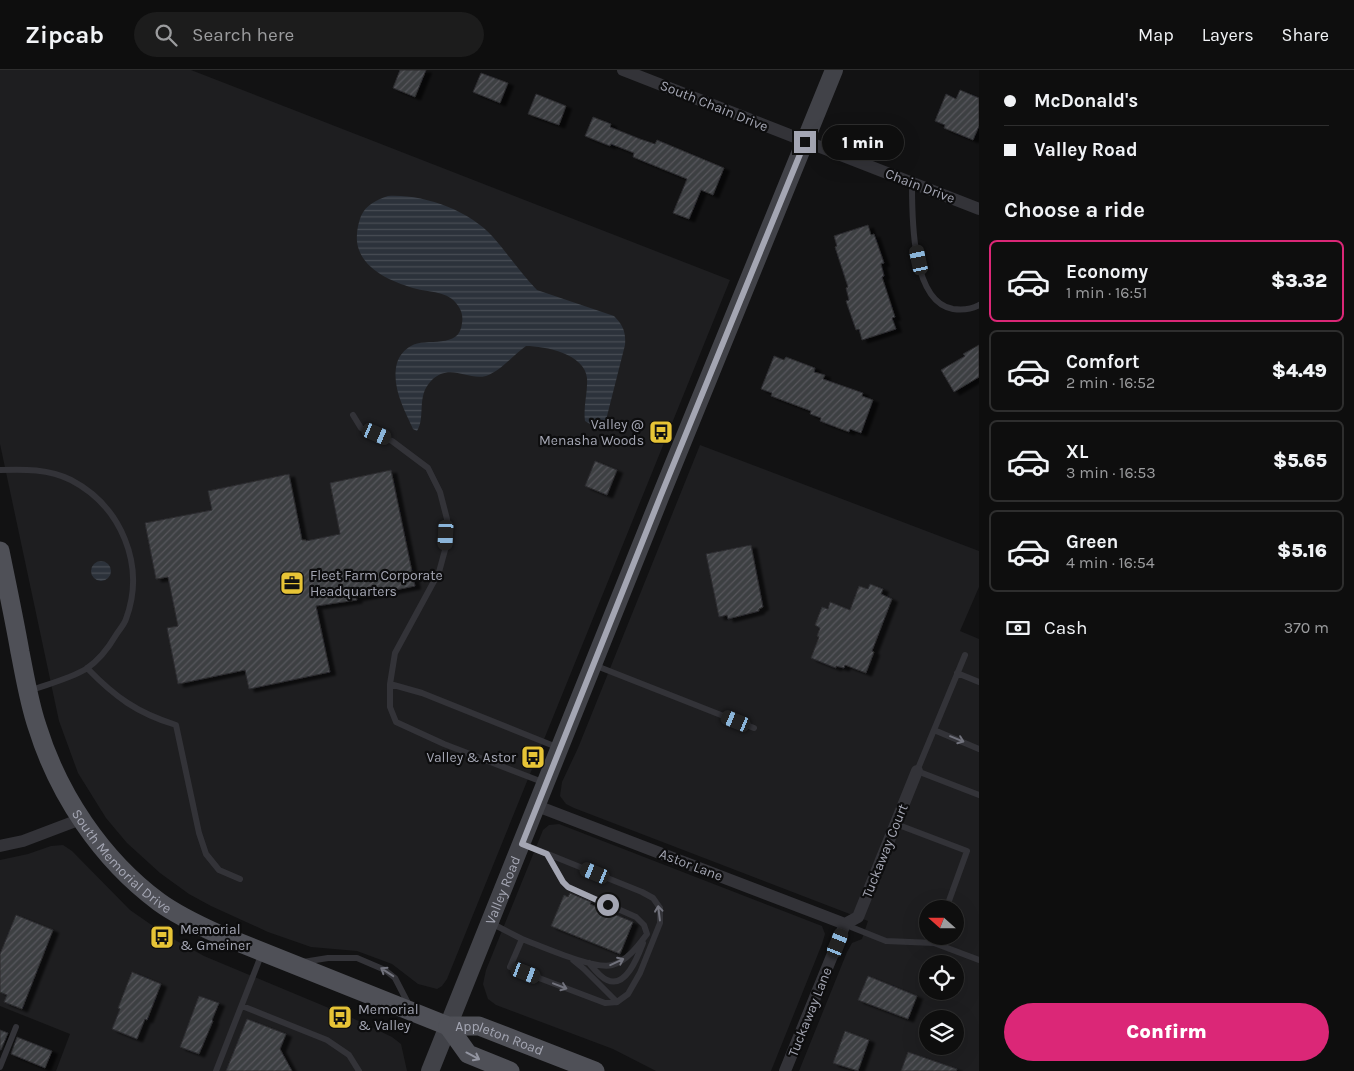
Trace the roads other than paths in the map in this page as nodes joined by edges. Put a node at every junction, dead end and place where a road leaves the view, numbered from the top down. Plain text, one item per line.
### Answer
1 (623, 70) edge
2 (834, 70) edge
3 (805, 142) junction
4 (912, 182) junction
5 (979, 209) edge
6 (979, 305) edge
7 (353, 415) dead end
8 (0, 470) edge
9 (0, 551) edge
10 (5, 605) edge
11 (965, 655) dead end
12 (594, 665) junction
13 (87, 668) junction
14 (957, 673) junction
15 (979, 682) edge
16 (390, 684) junction
17 (28, 692) junction
18 (754, 728) dead end
19 (934, 730) junction
20 (560, 748) junction
21 (979, 748) edge
22 (917, 771) junction
23 (546, 784) junction
24 (979, 795) edge
25 (537, 806) junction
26 (81, 819) junction
27 (896, 824) junction
28 (522, 844) junction
29 (0, 846) edge
30 (547, 854) junction
31 (240, 879) dead end
32 (949, 900) edge
33 (490, 923) junction
34 (845, 924) junction
35 (647, 934) junction
36 (522, 938) junction
37 (919, 943) edge
38 (937, 945) edge
39 (262, 952) junction
40 (570, 958) junction
41 (979, 960) edge
42 (588, 962) junction
43 (293, 964) junction
44 (617, 1002) junction
45 (242, 1006) junction
46 (413, 1012) junction
47 (448, 1026) junction
48 (16, 1027) dead end
49 (0, 1067) edge
50 (216, 1071) edge
51 (359, 1071) edge
52 (430, 1071) edge
53 (510, 1071) edge
54 (596, 1071) edge
55 (785, 1071) edge

1 - 3 street, South Chain Drive
2 - 3 street, Valley Road
3 - 4 street, Chain Drive
3 - 12 street, Valley Road
4 - 5 street, Chain Drive
4 - 6 lane
7 - 16 lane
8 - 13 lane
9 - 10 main road, South Memorial Drive
10 - 17 main road, South Memorial Drive
11 - 14 lane
12 - 18 lane
12 - 20 street, Valley Road
13 - 17 lane
13 - 31 lane
14 - 15 lane
14 - 19 lane
16 - 20 lane
16 - 23 lane
17 - 26 main road, South Memorial Drive
19 -> 21 lane
19 - 22 lane
20 - 23 street, Valley Road
22 - 24 lane
22 - 27 street, Tuckaway Court
23 - 25 street, Valley Road
25 - 28 street, Valley Road
25 - 34 street, Astor Lane
26 - 29 street
26 - 39 main road, South Memorial Drive
27 - 32 lane
27 - 34 street, Tuckaway Court
28 - 30 lane
28 - 33 street, Valley Road
30 - 35 lane
44 -> 30 lane
33 - 36 lane
33 - 47 street, Valley Road
34 - 37 lane
34 - 55 street, Tuckaway Lane
42 -> 35 lane
35 - 42 lane
36 - 40 lane
36 -> 44 lane
38 - 41 lane
39 - 43 main road, South Memorial Drive
39 - 45 lane
40 - 42 lane
40 - 44 lane
43 - 46 main road, South Memorial Drive
46 -> 43 lane
45 - 50 lane
45 - 51 lane
46 - 47 main road, South Memorial Drive
47 - 52 street, Valley Road
47 -> 53 main road, Appleton Road
47 - 54 main road, Appleton Road
48 - 49 lane

